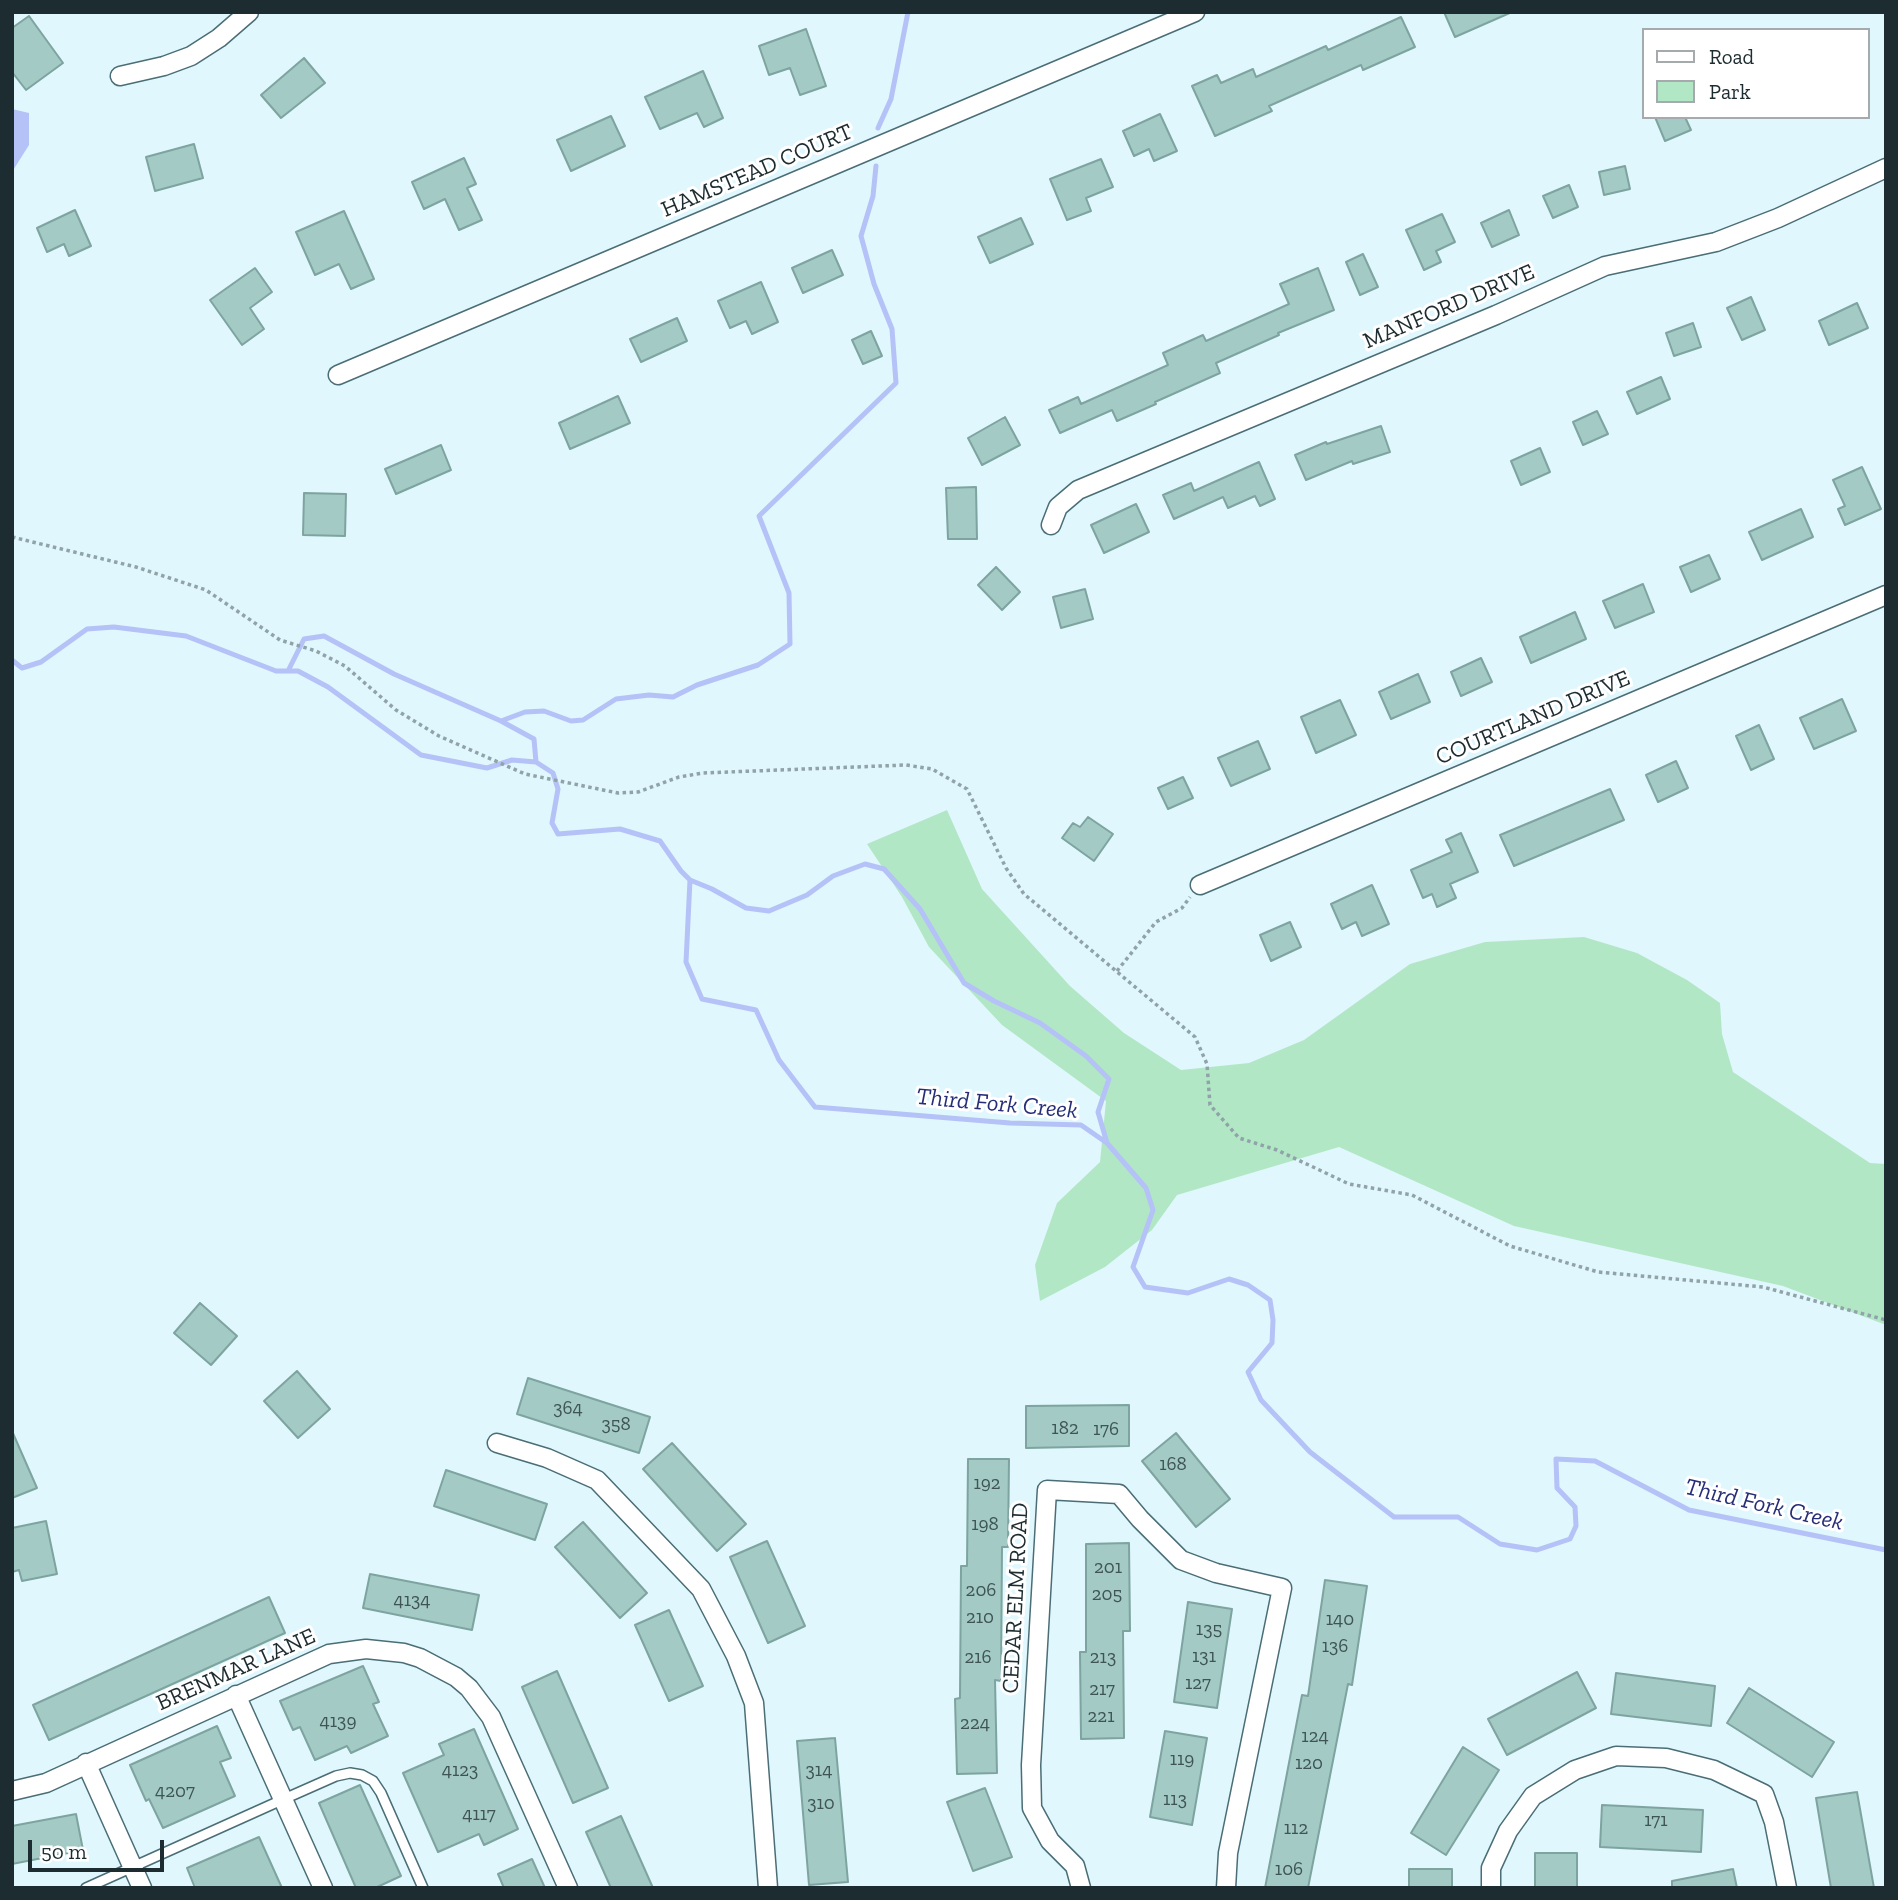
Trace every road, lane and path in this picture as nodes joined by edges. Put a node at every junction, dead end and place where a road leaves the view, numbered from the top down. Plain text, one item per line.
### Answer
1 (249, 12) edge
2 (1195, 12) edge
3 (120, 76) dead end
4 (1886, 168) edge
5 (338, 375) dead end
6 (1051, 525) dead end
7 (12, 537) edge
8 (1886, 595) edge
9 (1200, 886) joint
10 (1117, 971) junction
11 (1886, 1320) edge
12 (497, 1443) dead end
13 (236, 1695) junction
14 (86, 1763) junction
15 (12, 1791) edge
16 (284, 1798) junction
17 (133, 1868) junction
18 (86, 1888) edge
19 (142, 1888) edge
20 (323, 1888) edge
21 (423, 1888) edge
22 (568, 1888) edge
23 (768, 1888) edge
24 (1081, 1888) edge
25 (1226, 1888) edge
26 (1491, 1888) edge
27 (1787, 1888) edge

1 - 3 street
2 - 5 street, HAMSTEAD COURT
4 - 6 street, MANFORD DRIVE
7 - 10 path
8 - 9 street, COURTLAND DRIVE
9 - 10 path
10 - 11 path
12 - 23 street
13 - 14 street, BRENMAR LANE
13 - 16 street
13 - 22 street, BRENMAR LANE
14 - 15 street, BRENMAR LANE
14 - 17 street
16 - 17 lane
16 - 20 street
16 - 21 lane
17 - 18 lane
17 - 19 street
24 - 25 street, CEDAR ELM ROAD
26 - 27 street

